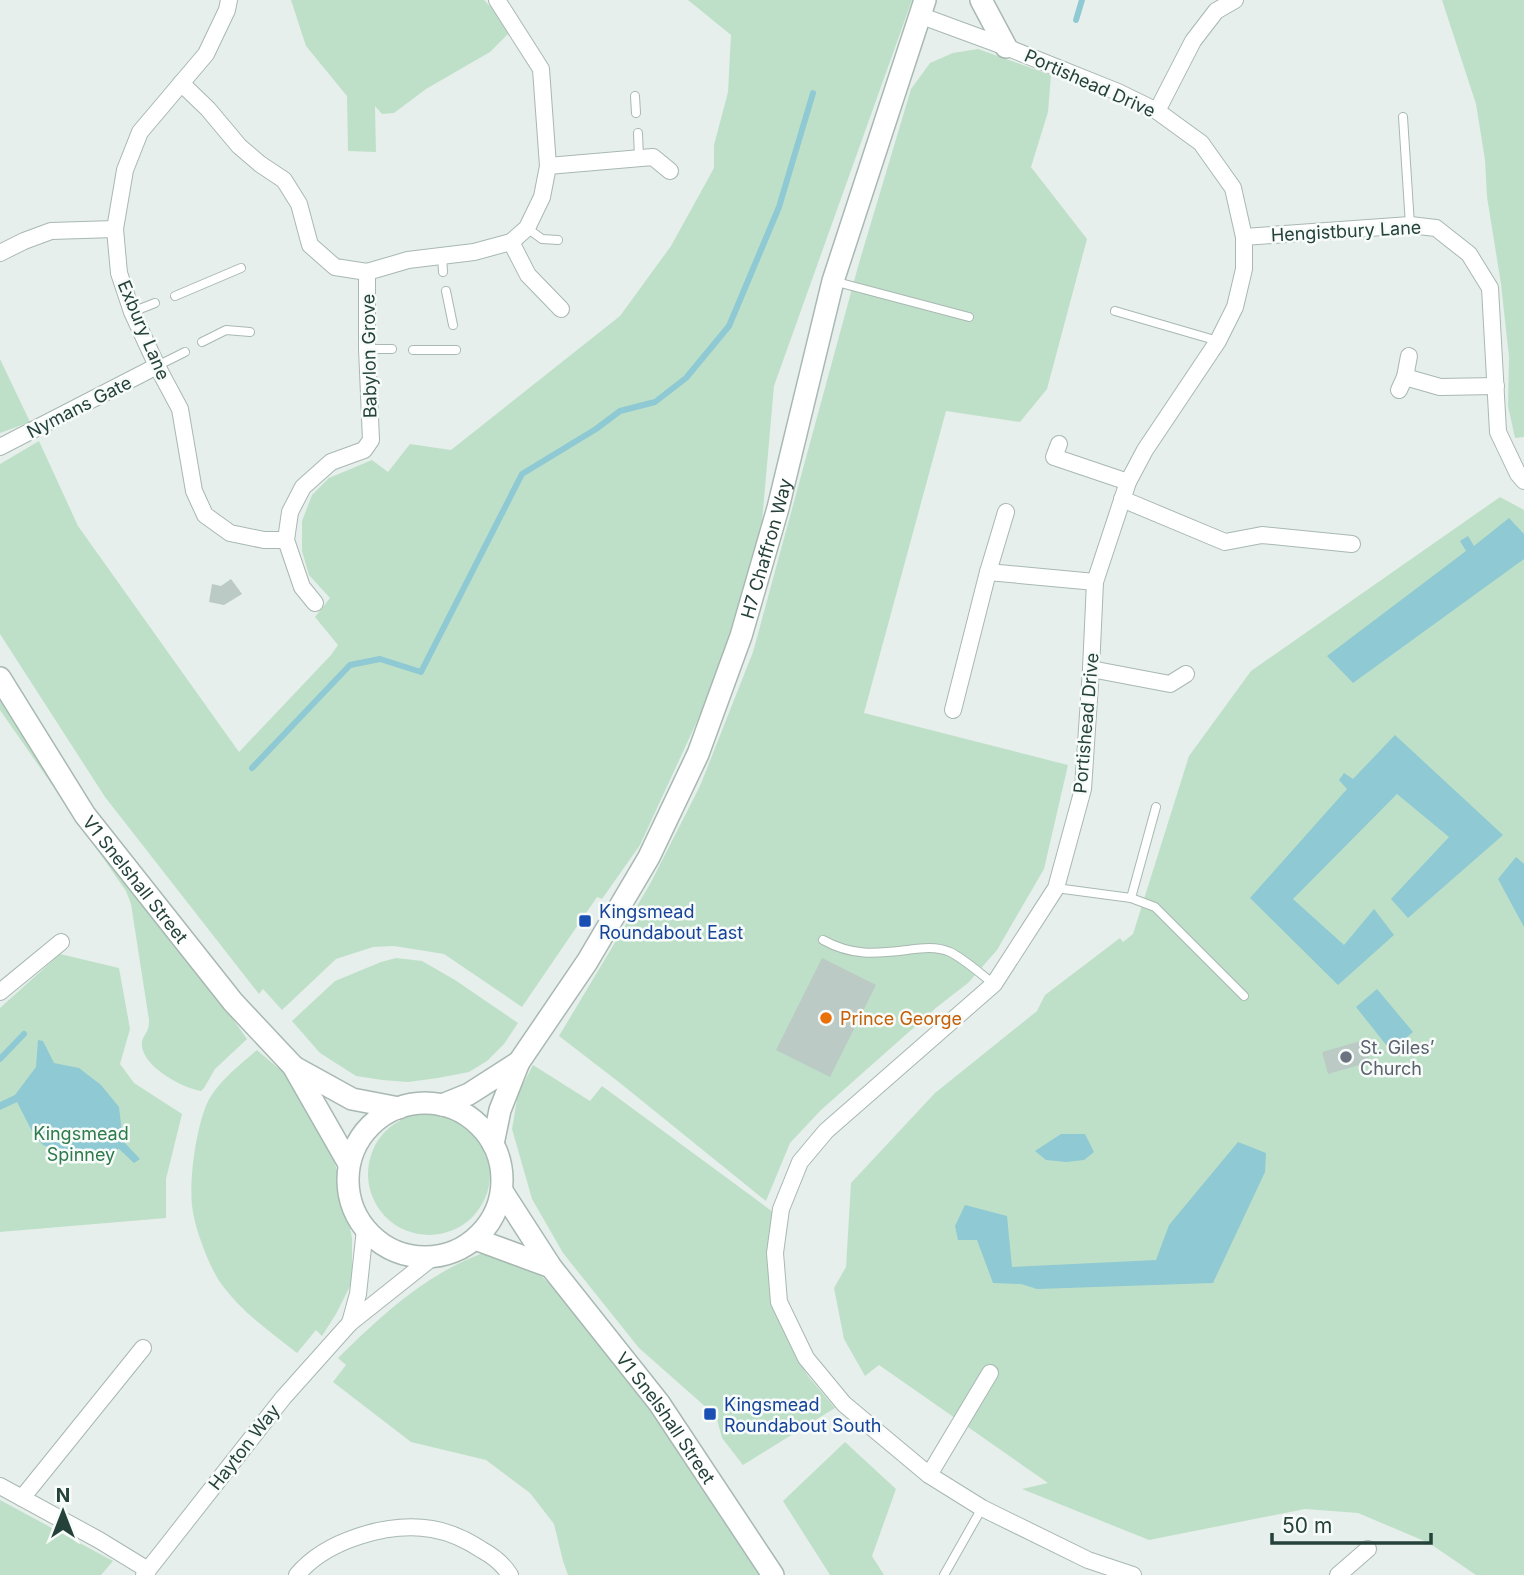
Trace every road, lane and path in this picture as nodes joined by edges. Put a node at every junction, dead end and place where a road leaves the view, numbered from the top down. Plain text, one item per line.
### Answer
1 (229, 0) edge
2 (497, 0) edge
3 (981, 0) edge
4 (1235, 0) edge
5 (922, 7) edge
6 (1006, 47) junction
7 (181, 83) junction
8 (635, 96) dead end
9 (1157, 111) junction
10 (636, 113) dead end
11 (1403, 117) dead end
12 (638, 133) dead end
13 (639, 158) junction
14 (548, 166) junction
15 (670, 171) dead end
16 (1410, 225) junction
17 (527, 228) junction
18 (115, 229) junction
19 (1244, 237) junction
20 (558, 240) dead end
21 (511, 242) junction
22 (0, 253) edge
23 (241, 268) dead end
24 (367, 272) junction
25 (833, 281) junction
26 (446, 292) dead end
27 (175, 296) dead end
28 (155, 303) dead end
29 (561, 309) dead end
30 (1115, 311) dead end
31 (132, 312) junction
32 (969, 317) dead end
33 (453, 324) dead end
34 (250, 332) dead end
35 (1218, 341) junction
36 (202, 342) dead end
37 (367, 349) junction
38 (391, 349) dead end
39 (413, 350) dead end
40 (456, 350) dead end
41 (185, 352) dead end
42 (1409, 356) dead end
43 (157, 366) junction
44 (1496, 386) junction
45 (1059, 444) dead end
46 (0, 447) edge
47 (1524, 481) edge
48 (1128, 482) junction
49 (1122, 499) junction
50 (1006, 512) dead end
51 (286, 540) junction
52 (1352, 544) dead end
53 (988, 572) junction
54 (1095, 582) junction
55 (314, 603) dead end
56 (1091, 669) junction
57 (1186, 674) dead end
58 (0, 678) edge
59 (953, 710) dead end
60 (1156, 807) dead end
61 (1056, 888) junction
62 (1131, 898) junction
63 (823, 940) dead end
64 (61, 942) dead end
65 (994, 984) junction
66 (0, 992) edge
67 (1244, 996) dead end
68 (519, 1062) junction
69 (293, 1066) junction
70 (442, 1105) junction
71 (399, 1108) junction
72 (493, 1143) junction
73 (349, 1164) junction
74 (502, 1191) junction
75 (365, 1229) junction
76 (475, 1239) junction
77 (433, 1257) junction
78 (551, 1267) junction
79 (350, 1323) junction
80 (143, 1348) dead end
81 (990, 1373) dead end
82 (929, 1475) junction
83 (0, 1486) edge
84 (22, 1498) junction
85 (982, 1508) junction
86 (1368, 1549) dead end
87 (146, 1572) edge
88 (297, 1575) edge
89 (510, 1575) edge
90 (773, 1575) edge
91 (944, 1575) edge
92 (1133, 1575) edge
93 (1338, 1575) edge

1 - 7 street, Exbury Lane
2 - 14 street
3 - 6 street
4 - 9 street
5 - 6 street, Portishead Drive
5 - 25 street, H7 Chaffron Way
6 - 9 street, Portishead Drive
7 - 18 street, Exbury Lane
7 - 24 street
8 - 10 lane
9 - 19 street, Portishead Drive
11 - 16 lane
12 - 13 lane
13 - 14 street
13 - 15 street
14 - 17 street
16 - 19 street, Hengistbury Lane
16 - 44 street, Hengistbury Lane
17 - 20 lane
17 - 21 street
18 - 22 street
18 - 31 street, Exbury Lane
19 - 35 street, Portishead Drive
21 - 24 street
21 - 29 street
23 - 27 lane
24 - 37 street, Babylon Grove
25 - 32 lane
25 - 68 street, H7 Chaffron Way
26 - 33 lane
28 - 31 lane
30 - 35 lane
31 - 43 street, Exbury Lane
34 - 36 lane
35 - 48 street, Portishead Drive
37 - 38 lane
37 - 51 street, Babylon Grove
39 - 40 lane
41 - 43 lane
42 - 44 street
43 - 46 street, Nymans Gate
43 - 51 street, Exbury Lane
44 - 47 street, Hengistbury Lane
45 - 48 street
48 - 49 street, Portishead Drive
49 - 52 street
49 - 54 street, Portishead Drive
50 - 53 street
51 - 55 street
53 - 54 street
53 - 59 street
54 - 56 street, Portishead Drive
56 - 57 street
56 - 61 street, Portishead Drive
58 - 69 street, V1 Snelshall Street
60 - 62 lane
61 - 62 lane
61 - 65 street, Portishead Drive
62 - 67 lane
63 - 65 lane
64 - 66 street
65 - 82 street, Portishead Drive
68 - 70 street, H7 Chaffron Way
68 - 72 street, H7 Chaffron Way
69 - 71 street, V1 Snelshall Street
69 - 73 street, V1 Snelshall Street
70 - 71 street
70 - 72 street
71 - 73 street
72 - 74 street
73 - 75 street
74 - 76 street
74 - 78 street, V1 Snelshall Street
75 - 77 street
75 - 79 street, Hayton Way
76 - 77 street
76 - 78 street
77 - 79 street, Hayton Way
78 - 90 street, V1 Snelshall Street
79 - 87 street, Hayton Way
80 - 84 street
81 - 82 street
82 - 85 street, Portishead Drive
83 - 84 street
84 - 87 street
85 - 91 lane
85 - 92 street, Portishead Drive
86 - 93 street
88 - 89 street

